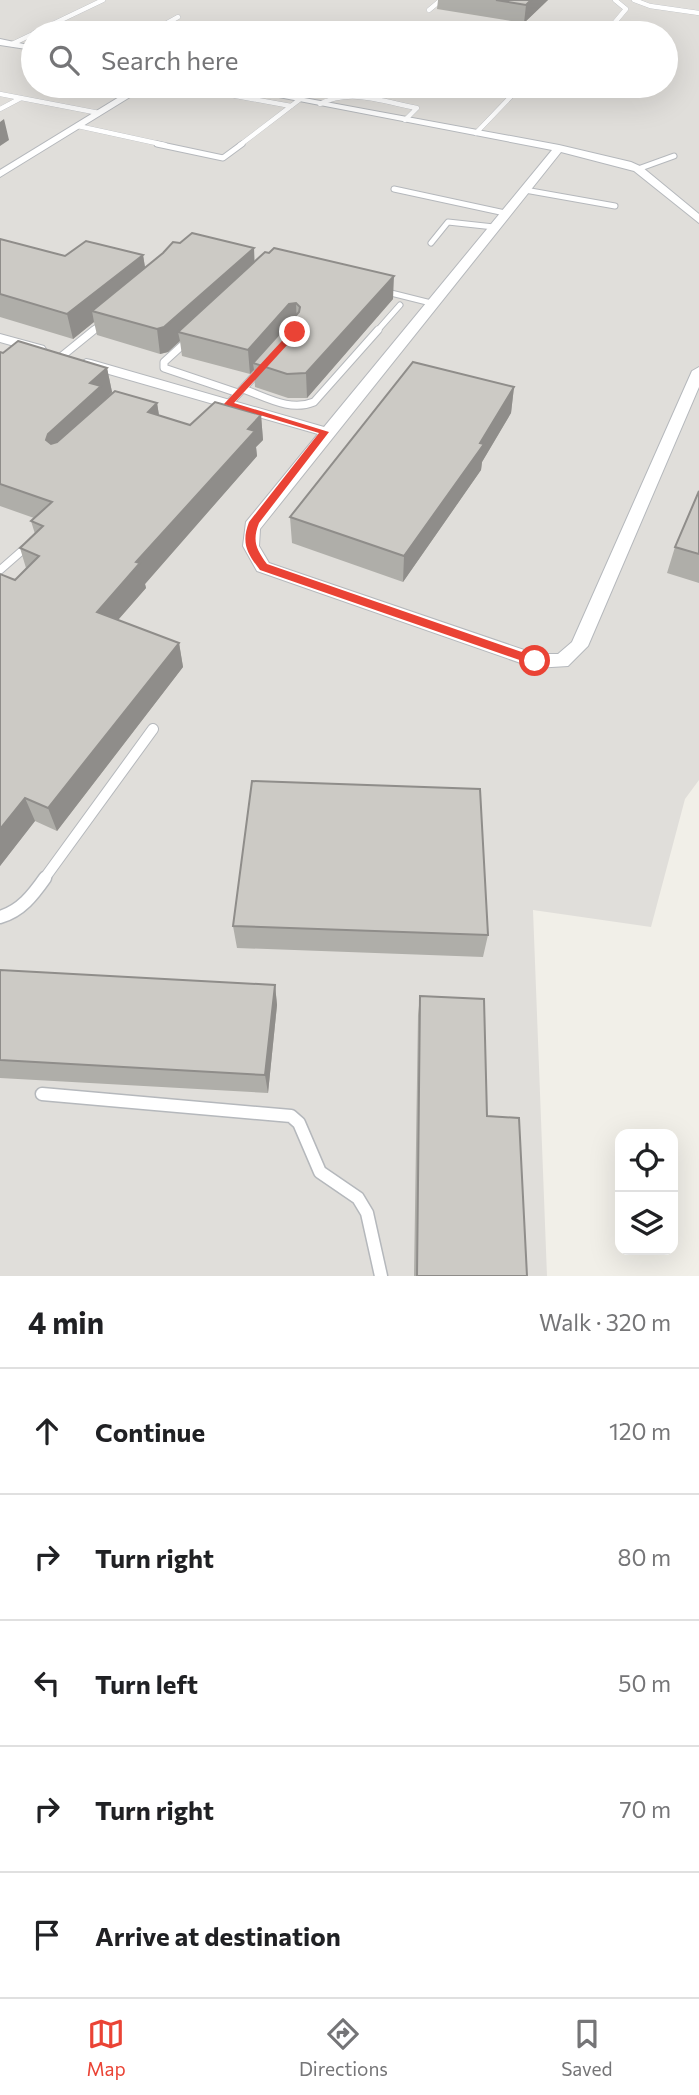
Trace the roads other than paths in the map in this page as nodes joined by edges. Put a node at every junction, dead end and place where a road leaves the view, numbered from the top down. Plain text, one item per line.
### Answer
1 (103, 0) edge
2 (441, 0) edge
3 (615, 0) edge
4 (634, 0) edge
5 (429, 9) dead end
6 (699, 13) edge
7 (178, 17) dead end
8 (59, 21) edge
9 (171, 21) edge
10 (616, 21) edge
11 (21, 40) edge
12 (0, 42) edge
13 (12, 44) junction
14 (21, 46) edge
15 (0, 94) edge
16 (21, 98) junction
17 (123, 98) edge
18 (260, 98) edge
19 (275, 98) edge
20 (332, 98) edge
21 (364, 98) edge
22 (510, 98) edge
23 (295, 103) junction
24 (320, 104) junction
25 (0, 109) edge
26 (99, 113) junction
27 (405, 120) junction
28 (78, 126) junction
29 (476, 133) junction
30 (558, 148) junction
31 (674, 156) dead end
32 (638, 169) junction
33 (0, 174) edge
34 (394, 189) dead end
35 (525, 190) junction
36 (615, 206) dead end
37 (505, 213) junction
38 (699, 220) edge
39 (494, 227) junction
40 (431, 243) dead end
41 (379, 290) edge
42 (431, 303) junction
43 (400, 305) dead end
44 (112, 314) edge
45 (193, 336) edge
46 (0, 338) edge
47 (62, 356) junction
48 (269, 360) edge
49 (699, 372) edge
50 (236, 395) junction
51 (217, 415) edge
52 (325, 432) junction
53 (24, 549) edge
54 (0, 570) edge
55 (153, 729) dead end
56 (0, 917) edge
57 (42, 1094) dead end
58 (381, 1276) edge

1 - 8 lane
2 - 5 lane
3 - 10 lane
4 - 6 lane
7 - 9 lane
11 - 13 lane
12 - 13 street
13 - 14 street
15 - 16 lane
16 - 25 lane
16 - 26 lane
17 - 26 street
18 - 23 lane
19 - 23 street
20 - 24 lane
21 - 27 lane
22 - 29 lane
23 - 24 street
23 - 28 lane
24 - 27 street
26 - 28 street
27 - 29 street
28 - 33 street
29 - 30 street
30 - 32 street
30 - 35 street
31 - 32 lane
32 - 38 street
34 - 37 lane
35 - 36 lane
35 - 37 street
37 - 39 street
39 - 40 lane
39 - 42 street
41 - 42 lane
42 - 52 street
43 - 50 lane
44 - 47 lane
45 - 50 lane
46 - 47 street
47 - 50 street
48 - 50 lane
49 - 52 street
50 - 51 lane
50 - 52 street
53 - 54 lane
55 - 56 lane
57 - 58 lane

